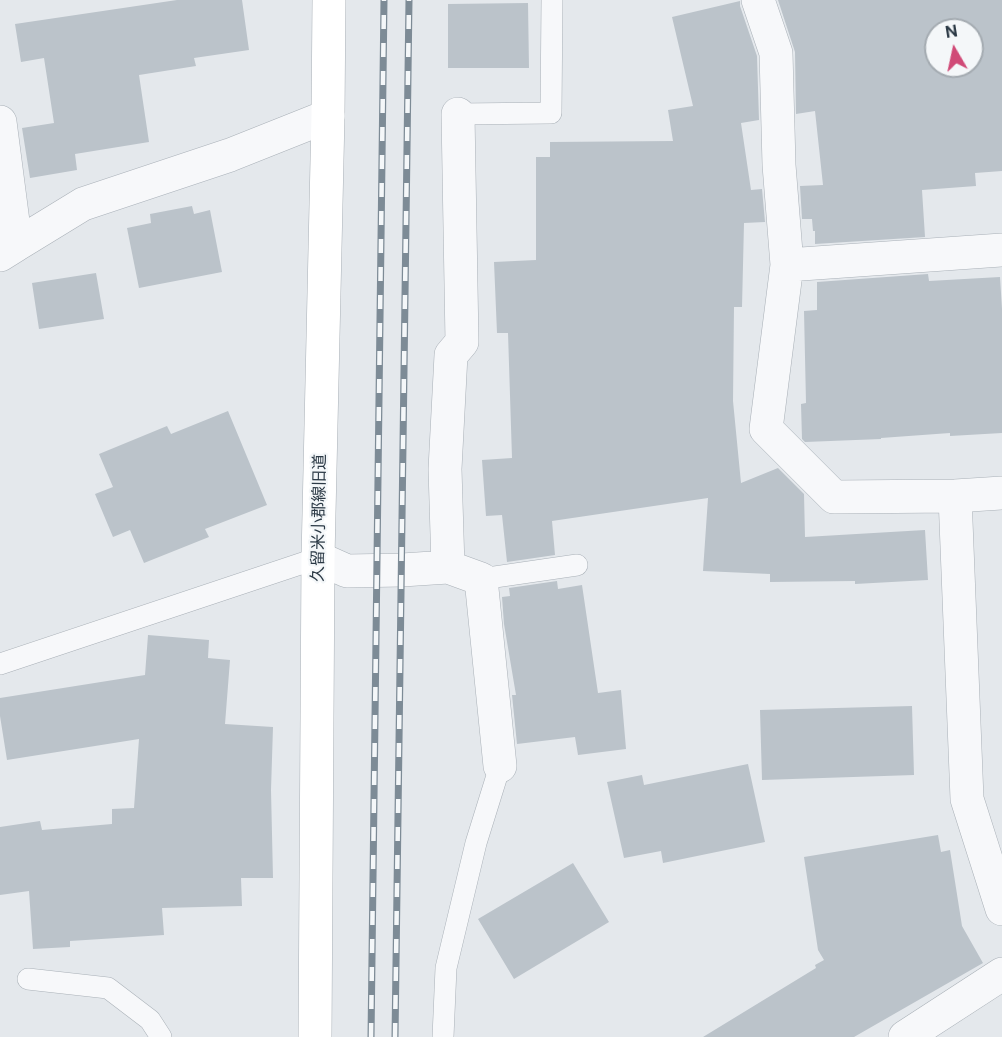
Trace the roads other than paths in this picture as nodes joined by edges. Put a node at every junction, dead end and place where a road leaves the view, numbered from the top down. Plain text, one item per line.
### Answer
1 (329, 0) edge
2 (552, 0) edge
3 (758, 0) edge
4 (458, 114) joint
5 (328, 116) junction
6 (0, 122) edge
7 (8, 250) edge
8 (1002, 250) edge
9 (786, 265) junction
10 (1002, 493) edge
11 (955, 496) junction
12 (318, 558) junction
13 (577, 565) dead end
14 (448, 567) junction
15 (481, 579) junction
16 (0, 664) edge
17 (500, 766) joint
18 (1002, 909) edge
19 (1002, 974) edge
20 (28, 980) dead end
21 (161, 1037) edge
22 (315, 1037) edge
23 (443, 1037) edge
24 (905, 1037) edge

1 - 5 street, 久留米小郡線旧道
2 - 4 lane
3 - 9 street
4 - 14 street
5 - 7 street
5 - 12 street, 久留米小郡線旧道
6 - 7 street
8 - 9 street
9 - 11 street
10 - 11 street
11 - 18 street
12 - 14 street
12 - 16 lane
12 - 22 street, 久留米小郡線旧道
13 - 15 lane
14 - 15 street
15 - 17 street
17 - 23 lane
19 - 24 street
20 - 21 lane

